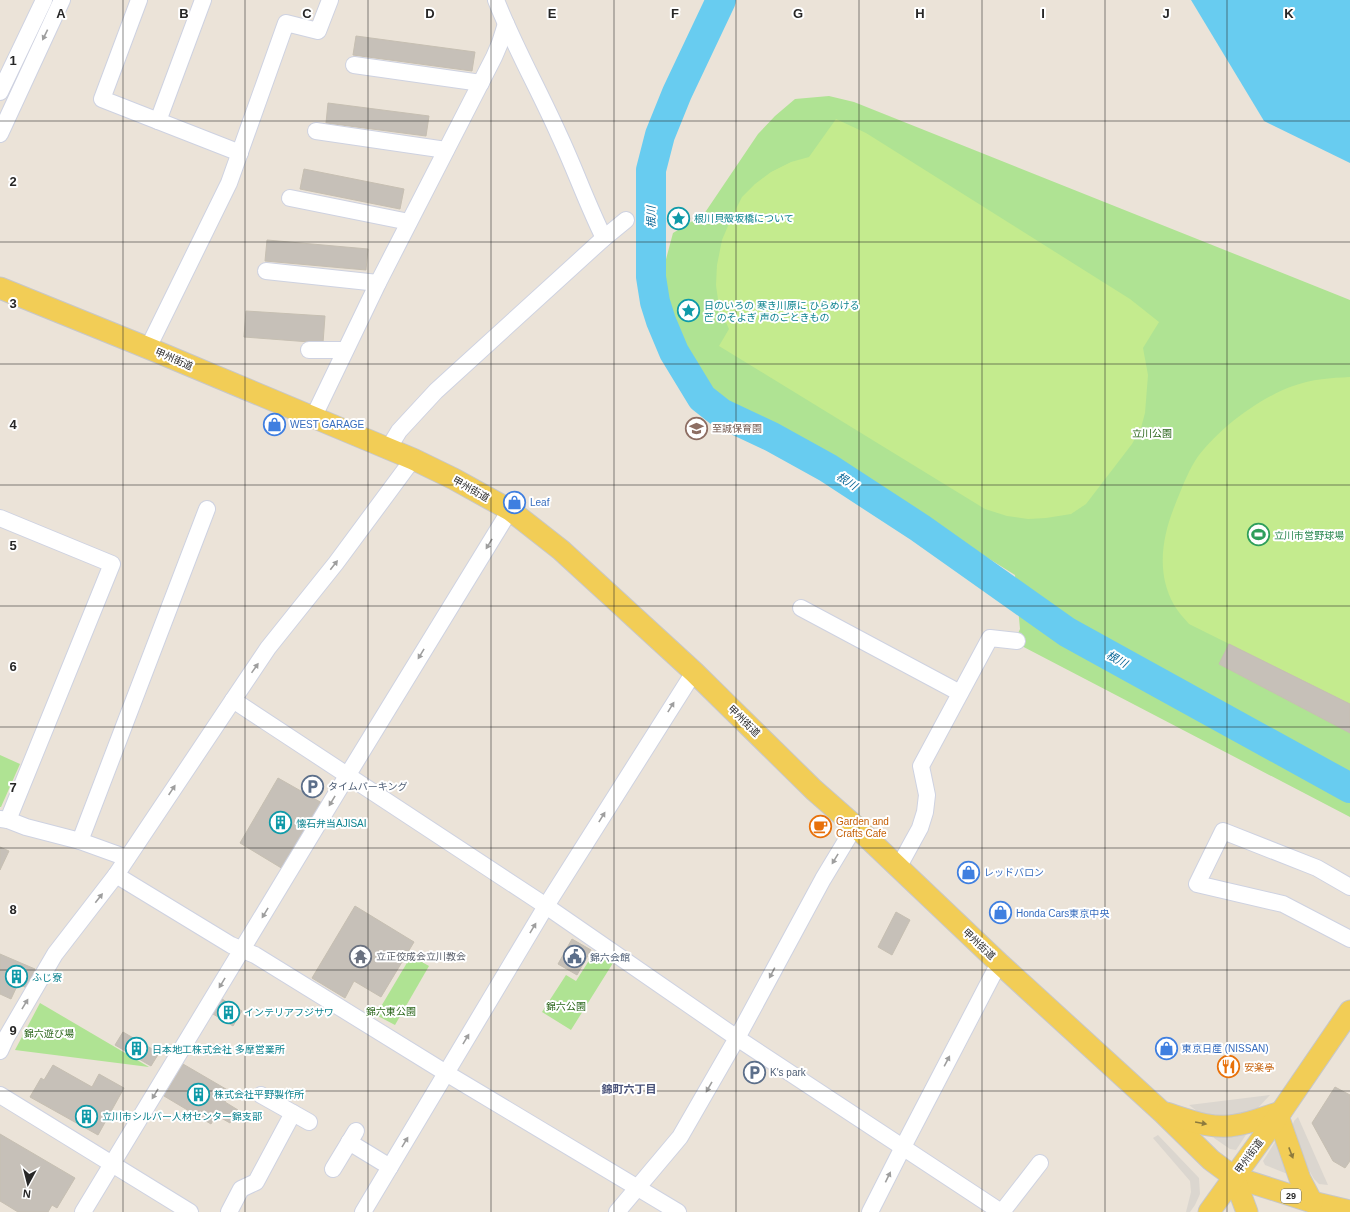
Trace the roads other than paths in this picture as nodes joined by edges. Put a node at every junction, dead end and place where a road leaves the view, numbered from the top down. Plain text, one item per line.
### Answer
1 (62, 0) edge
2 (139, 0) edge
3 (202, 0) edge
4 (330, 0) edge
5 (496, 0) edge
6 (46, 8) edge
7 (506, 24) junction
8 (354, 65) dead end
9 (481, 83) junction
10 (0, 92) edge
11 (158, 121) junction
12 (316, 131) dead end
13 (0, 134) edge
14 (446, 150) junction
15 (240, 153) junction
16 (290, 198) dead end
17 (626, 220) dead end
18 (409, 222) junction
19 (604, 238) junction
20 (266, 271) dead end
21 (378, 283) junction
22 (0, 288) edge
23 (148, 348) junction
24 (310, 350) dead end
25 (345, 350) junction
26 (313, 418) junction
27 (388, 449) junction
28 (413, 459) junction
29 (207, 509) dead end
30 (510, 510) junction
31 (0, 518) edge
32 (801, 608) dead end
33 (1016, 641) dead end
34 (694, 672) junction
35 (960, 694) junction
36 (233, 700) junction
37 (347, 776) junction
38 (4, 819) edge
39 (855, 826) junction
40 (80, 841) junction
41 (127, 858) junction
42 (898, 868) junction
43 (116, 875) junction
44 (1350, 887) edge
45 (546, 906) junction
46 (1350, 940) edge
47 (243, 950) junction
48 (999, 963) junction
49 (1350, 1011) edge
50 (737, 1038) junction
51 (0, 1051) edge
52 (446, 1073) junction
53 (0, 1095) edge
54 (261, 1095) dead end
55 (293, 1113) junction
56 (1163, 1113) junction
57 (1280, 1114) junction
58 (310, 1122) dead end
59 (903, 1147) junction
60 (1040, 1163) dead end
61 (113, 1165) junction
62 (390, 1167) junction
63 (332, 1169) dead end
64 (1234, 1177) junction
65 (637, 1188) junction
66 (1313, 1206) edge
67 (1350, 1211) edge
68 (83, 1212) edge
69 (190, 1212) edge
70 (229, 1212) edge
71 (363, 1212) edge
72 (617, 1212) edge
73 (678, 1212) edge
74 (870, 1212) edge
75 (1002, 1212) edge
76 (1209, 1212) edge
77 (1247, 1212) edge

1 - 6 street
2 - 11 street
3 - 11 street
4 - 15 street
5 - 7 street
6 - 10 street
6 -> 13 street
7 - 9 street
7 - 19 street
8 - 9 street
9 - 14 street
11 - 15 street
12 - 14 street
14 - 18 street
15 - 23 street
16 - 18 street
17 - 19 street
18 - 21 street
19 - 27 street
20 - 21 street
21 - 25 street
22 - 23 main road, 甲州街道
23 - 26 main road, 甲州街道
24 - 25 street
25 - 26 street
26 - 27 main road, 甲州街道
27 - 28 main road, 甲州街道
28 - 30 main road, 甲州街道
36 -> 28 street
29 - 40 street
30 - 34 main road, 甲州街道
30 -> 37 street
31 - 38 street
32 - 35 street
33 - 35 street
34 - 39 main road, 甲州街道
45 -> 34 street
35 - 42 street
36 - 37 street
41 -> 36 street
37 - 45 street
37 -> 47 street
38 - 40 street
39 - 42 main road, 甲州街道
39 -> 50 street
40 - 41 street
41 - 43 street
42 - 48 main road, 甲州街道
43 - 47 street
51 -> 43 street
44 - 46 street
45 - 50 street
52 -> 45 street
47 - 52 street
47 -> 61 street
48 - 56 main road, 甲州街道
59 -> 48 street
49 - 57 main road, 甲州街道
50 - 59 street
50 -> 65 street
62 -> 52 street
52 - 65 street
53 - 61 street
54 - 55 street
55 - 58 street
55 - 70 street
56 -> 57 main road
56 - 64 main road, 甲州街道
57 - 64 main road, 甲州街道
57 -> 66 main road
74 -> 59 street
59 - 75 street
60 - 75 street
61 - 68 street
61 - 69 street
62 - 63 street
62 - 71 street
64 - 66 main road, 29
64 - 76 main road
64 - 77 main road
65 - 72 street
65 - 73 street
66 - 67 main road, 29

